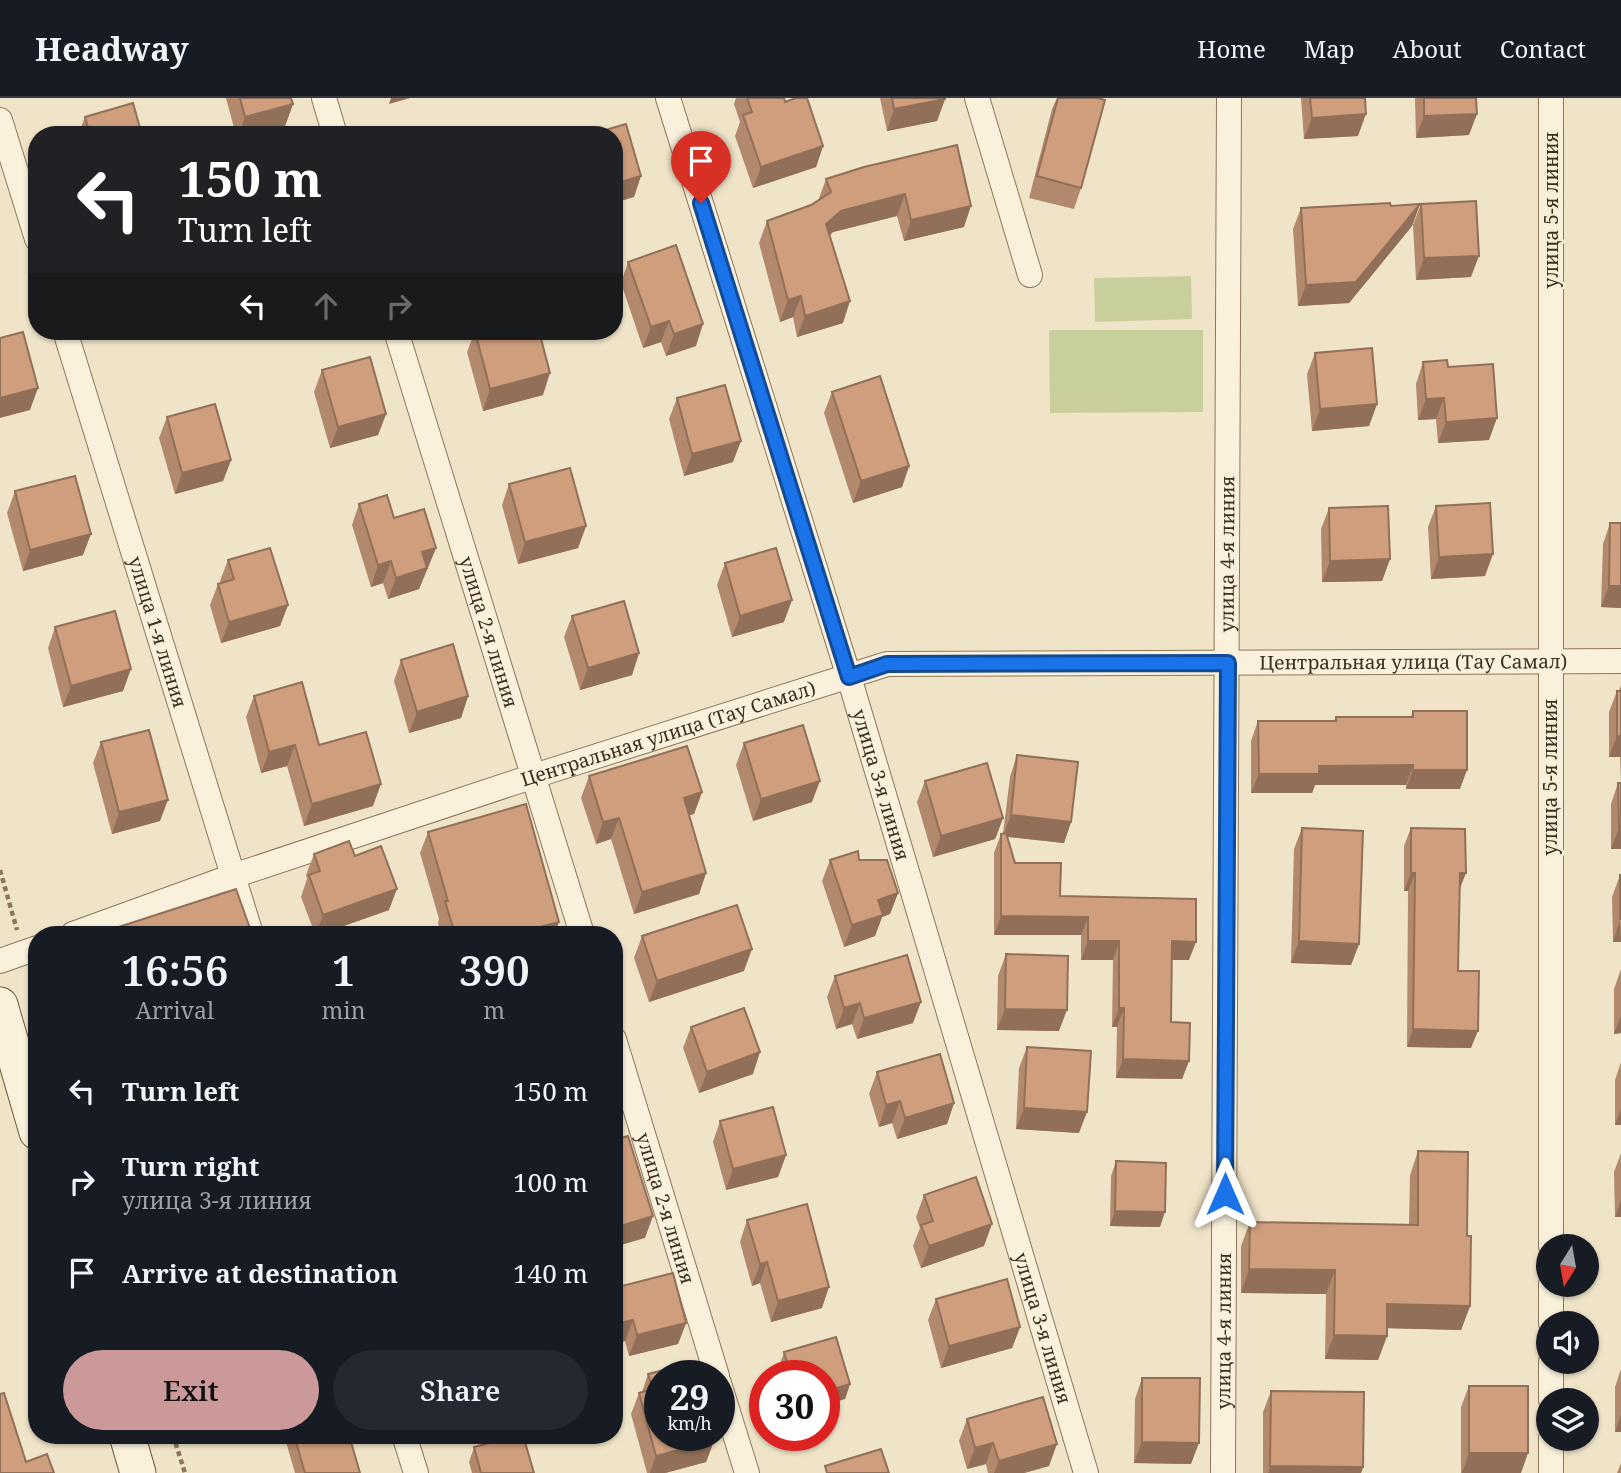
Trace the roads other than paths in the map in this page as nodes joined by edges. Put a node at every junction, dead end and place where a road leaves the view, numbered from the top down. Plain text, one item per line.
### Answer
1 (324, 98) edge
2 (668, 98) edge
3 (977, 98) edge
4 (1230, 98) edge
5 (1551, 98) edge
6 (0, 120) edge
7 (332, 126) edge
8 (28, 210) edge
9 (1030, 275) dead end
10 (68, 340) edge
11 (399, 340) edge
12 (1621, 661) edge
13 (1550, 662) junction
14 (1228, 663) junction
15 (849, 677) junction
16 (534, 776) junction
17 (233, 876) junction
18 (95, 926) edge
19 (249, 926) edge
20 (580, 926) edge
21 (28, 951) edge
22 (0, 961) edge
23 (0, 1005) edge
24 (623, 1068) edge
25 (28, 1101) edge
26 (1551, 1234) edge
27 (712, 1360) edge
28 (735, 1434) edge
29 (130, 1444) edge
30 (407, 1444) edge
31 (1551, 1451) edge
32 (138, 1473) edge
33 (416, 1473) edge
34 (747, 1473) edge
35 (1086, 1473) edge
36 (1223, 1473) edge
37 (1551, 1473) edge

1 - 7 street
2 - 15 street, улица 3-я линия
3 - 9 street
4 - 14 street, улица 4-я линия
5 - 13 street, улица 5-я линия
6 - 8 street
10 - 17 street, улица 1-я линия
11 - 16 street, улица 2-я линия
12 - 13 street, Центральная улица (Тау Самал)
13 - 14 street, Центральная улица (Тау Самал)
13 - 26 street, улица 5-я линия
14 - 15 street, Центральная улица (Тау Самал)
14 - 36 street, улица 4-я линия
15 - 16 street, Центральная улица (Тау Самал)
15 - 35 street, улица 3-я линия
16 - 17 street, Центральная улица (Тау Самал)
16 - 20 street, улица 2-я линия
17 - 18 street, Центральная улица (Тау Самал)
17 - 19 street, улица 1-я линия
21 - 22 street
23 - 25 main road
24 - 27 street, улица 2-я линия
28 - 34 street
29 - 32 main road
30 - 33 street
31 - 37 street

